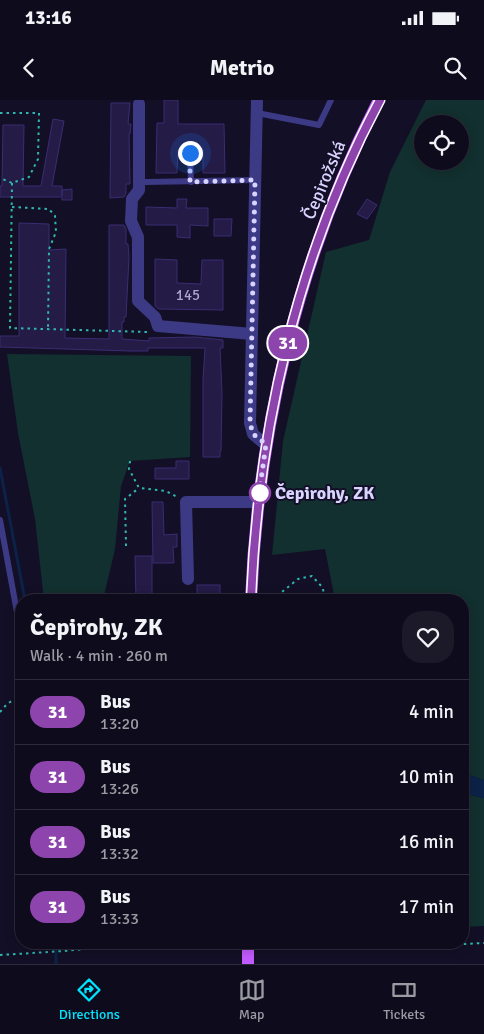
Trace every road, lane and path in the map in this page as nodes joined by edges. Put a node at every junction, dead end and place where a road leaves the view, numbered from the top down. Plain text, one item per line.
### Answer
1 (331, 100) edge
2 (380, 100) edge
3 (139, 104) dead end
4 (257, 106) edge
5 (0, 113) edge
6 (190, 153) dead end
7 (0, 178) edge
8 (255, 180) junction
9 (146, 182) dead end
10 (190, 182) junction
11 (12, 183) junction
12 (12, 207) junction
13 (158, 326) junction
14 (48, 330) junction
15 (252, 334) junction
16 (266, 444) junction
17 (130, 461) dead end
18 (139, 488) junction
19 (186, 502) junction
20 (258, 502) junction
21 (0, 520) edge
22 (126, 546) dead end
23 (188, 579) dead end
24 (251, 594) edge
25 (279, 594) edge
26 (324, 594) edge
27 (15, 601) edge
28 (15, 699) edge
29 (0, 712) edge
30 (484, 942) edge
31 (469, 943) edge
32 (85, 949) edge
33 (248, 949) edge
34 (0, 955) edge
35 (248, 964) edge

1 - 4 lane
2 - 16 main road, Čepirožská
3 - 13 street
4 - 8 street
5 - 11 path
6 - 10 lane
7 - 11 path
8 - 10 lane
8 - 15 street
9 - 10 lane
11 - 12 path
12 - 14 path
12 - 14 path
13 - 14 path
13 - 15 street
15 - 16 street
16 - 20 main road, Čepirožská
17 - 18 path
18 - 19 path
18 - 22 path
19 - 20 street
19 - 23 street
20 - 24 main road, Čepirožská
21 - 27 lane
25 - 26 path
28 - 29 path
30 - 31 path
32 - 34 path
33 - 35 main road

